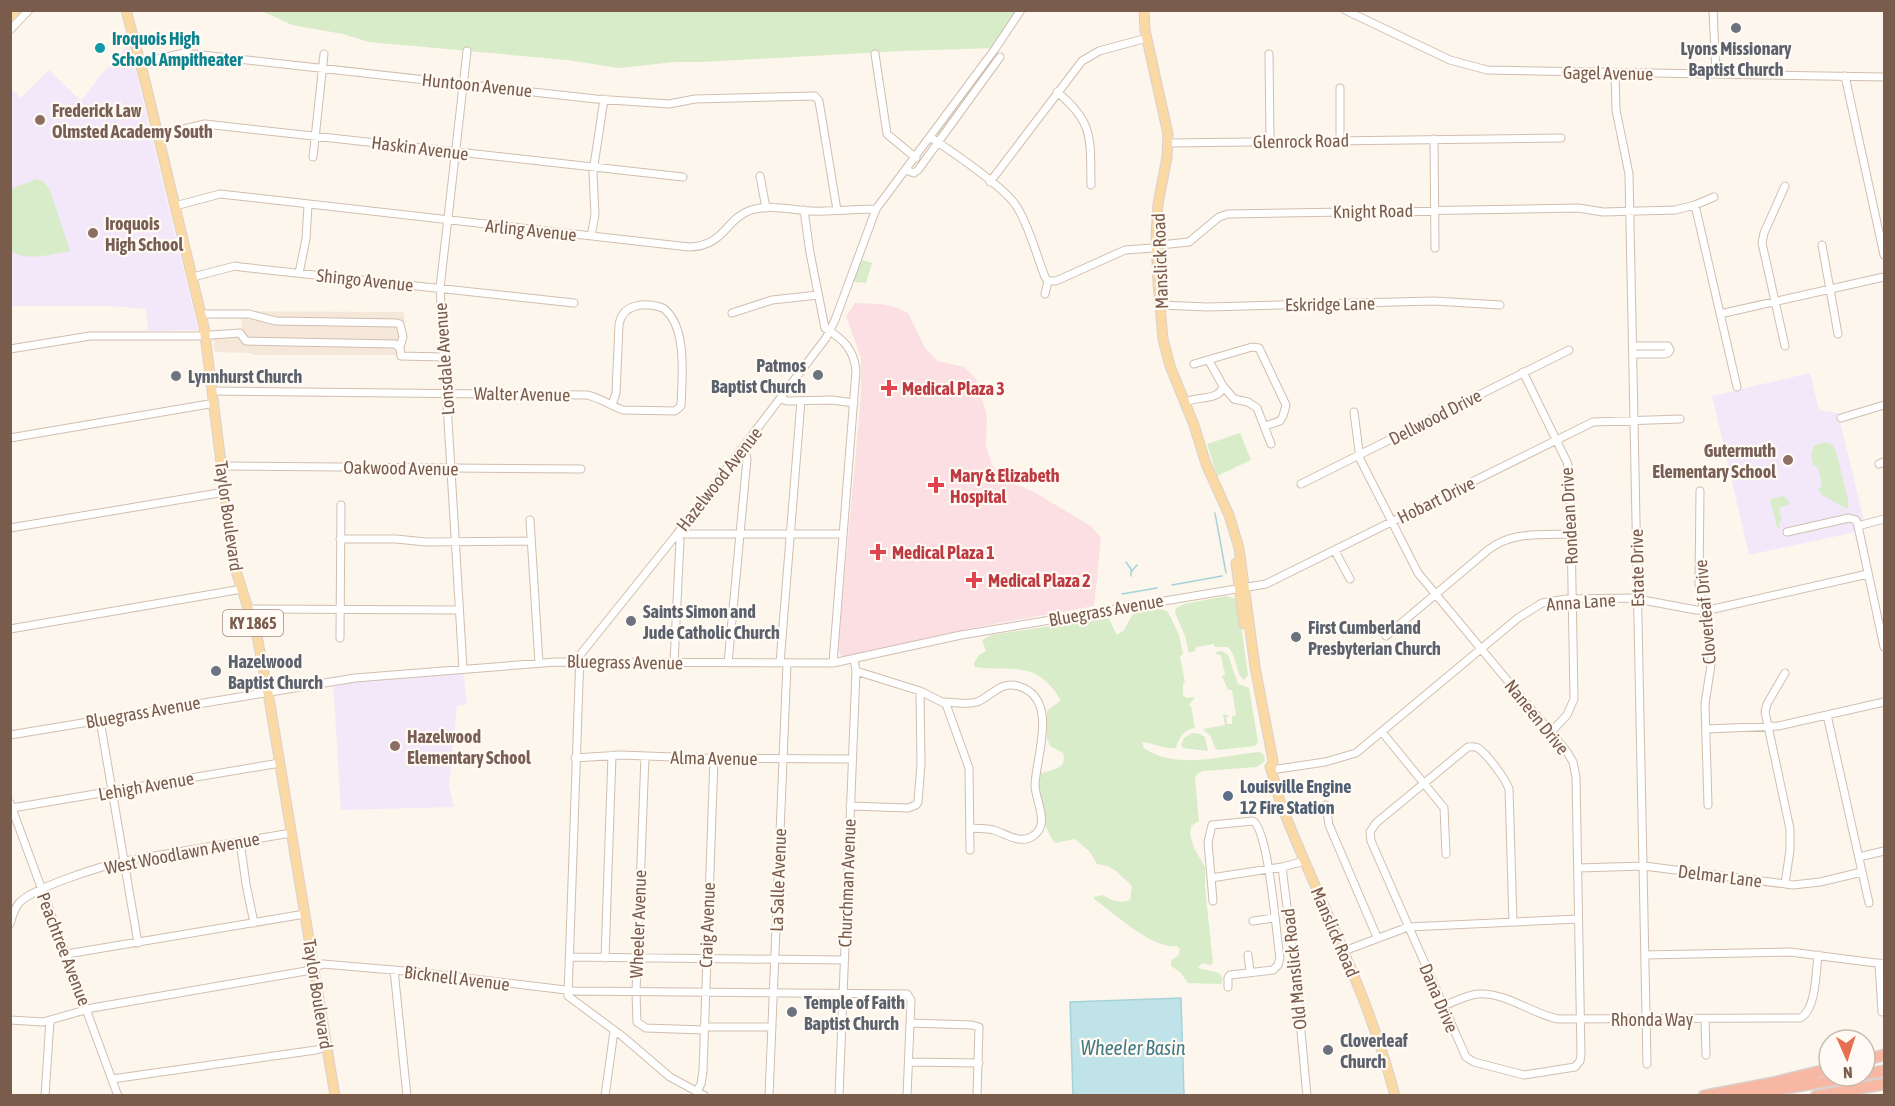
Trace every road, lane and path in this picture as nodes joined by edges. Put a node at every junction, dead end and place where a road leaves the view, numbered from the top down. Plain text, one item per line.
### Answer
1 (16, 10) edge
2 (29, 10) edge
3 (126, 10) edge
4 (1021, 10) edge
5 (1144, 10) edge
6 (1149, 10) edge
7 (1345, 10) edge
8 (1713, 10) edge
9 (10, 16) edge
10 (10, 30) edge
11 (1147, 38) junction
12 (467, 51) dead end
13 (324, 54) dead end
14 (875, 54) dead end
15 (1269, 54) dead end
16 (1000, 57) dead end
17 (141, 63) junction
18 (323, 68) junction
19 (1615, 73) junction
20 (1716, 74) junction
21 (1845, 76) junction
22 (1884, 77) edge
23 (973, 79) junction
24 (463, 84) junction
25 (980, 84) junction
26 (1340, 88) dead end
27 (1057, 92) junction
28 (604, 99) junction
29 (158, 135) junction
30 (315, 136) junction
31 (930, 137) junction
32 (1561, 138) dead end
33 (1434, 139) junction
34 (1340, 140) junction
35 (1270, 141) junction
36 (938, 143) junction
37 (1168, 143) junction
38 (454, 153) junction
39 (313, 157) dead end
40 (915, 158) junction
41 (594, 168) junction
42 (906, 170) junction
43 (760, 176) dead end
44 (683, 177) dead end
45 (990, 182) junction
46 (1091, 185) dead end
47 (1785, 186) dead end
48 (1714, 197) dead end
49 (308, 205) junction
50 (1695, 205) junction
51 (175, 206) junction
52 (766, 208) junction
53 (876, 209) junction
54 (804, 210) junction
55 (837, 210) junction
56 (1435, 210) junction
57 (1630, 211) junction
58 (448, 221) junction
59 (591, 236) junction
60 (1822, 245) dead end
61 (1156, 246) junction
62 (1435, 248) dead end
63 (1884, 255) edge
64 (299, 273) junction
65 (193, 277) junction
66 (1884, 277) edge
67 (1048, 281) junction
68 (440, 288) junction
69 (1829, 289) junction
70 (1045, 294) dead end
71 (818, 296) junction
72 (1775, 301) junction
73 (574, 303) dead end
74 (1160, 305) junction
75 (1500, 305) dead end
76 (732, 313) dead end
77 (201, 314) junction
78 (1720, 314) junction
79 (830, 331) junction
80 (1838, 334) dead end
81 (206, 335) junction
82 (400, 346) junction
83 (1633, 346) junction
84 (1785, 346) dead end
85 (10, 349) edge
86 (1569, 350) dead end
87 (1633, 354) junction
88 (444, 357) junction
89 (1209, 361) junction
90 (1194, 364) dead end
91 (1523, 372) junction
92 (1223, 386) junction
93 (1737, 387) dead end
94 (213, 391) junction
95 (447, 394) junction
96 (781, 399) junction
97 (801, 401) junction
98 (1185, 402) junction
99 (214, 403) junction
100 (854, 403) junction
101 (612, 405) junction
102 (1884, 405) edge
103 (1354, 412) dead end
104 (1841, 418) dead end
105 (1680, 419) dead end
106 (1634, 420) junction
107 (1264, 426) junction
108 (10, 438) edge
109 (1557, 440) junction
110 (1271, 444) dead end
111 (744, 447) junction
112 (1359, 455) junction
113 (222, 466) junction
114 (451, 468) junction
115 (581, 469) dead end
116 (1301, 484) dead end
117 (1700, 491) dead end
118 (225, 492) junction
119 (341, 505) dead end
120 (1884, 519) edge
121 (530, 520) dead end
122 (1392, 522) junction
123 (1858, 526) junction
124 (10, 528) edge
125 (1787, 532) dead end
126 (677, 534) junction
127 (739, 534) junction
128 (843, 534) junction
129 (1571, 534) junction
130 (790, 535) junction
131 (340, 539) junction
132 (455, 541) junction
133 (531, 541) junction
134 (1335, 551) junction
135 (1868, 574) junction
136 (1350, 579) dead end
137 (1242, 587) junction
138 (242, 589) junction
139 (1434, 594) junction
140 (1572, 599) junction
141 (1638, 599) junction
142 (248, 609) junction
143 (340, 609) junction
144 (459, 610) junction
145 (1702, 610) junction
146 (10, 629) edge
147 (730, 632) junction
148 (782, 634) junction
149 (1386, 636) dead end
150 (340, 638) dead end
151 (1884, 647) edge
152 (1481, 650) junction
153 (854, 659) junction
154 (579, 661) junction
155 (539, 663) junction
156 (674, 663) junction
157 (728, 663) junction
158 (833, 663) junction
159 (783, 664) junction
160 (463, 669) junction
161 (856, 671) junction
162 (1785, 673) dead end
163 (267, 691) junction
164 (921, 691) junction
165 (945, 702) junction
166 (1884, 702) edge
167 (1827, 715) junction
168 (100, 720) junction
169 (1768, 726) junction
170 (1706, 729) junction
171 (1382, 732) junction
172 (1551, 732) junction
173 (10, 735) edge
174 (612, 755) junction
175 (645, 756) junction
176 (576, 758) junction
177 (714, 758) junction
178 (783, 758) junction
179 (852, 759) junction
180 (280, 764) junction
181 (1271, 770) junction
182 (1424, 782) junction
183 (113, 792) junction
184 (1326, 805) dead end
185 (1708, 805) dead end
186 (11, 806) edge
187 (850, 806) junction
188 (970, 828) junction
189 (291, 833) junction
190 (240, 841) junction
191 (969, 850) dead end
192 (1884, 851) edge
193 (1446, 854) dead end
194 (1859, 857) junction
195 (125, 861) junction
196 (1305, 861) junction
197 (1644, 866) junction
198 (1282, 867) junction
199 (1578, 868) junction
200 (1268, 869) junction
201 (1862, 872) junction
202 (1211, 878) junction
203 (1785, 884) junction
204 (42, 890) junction
205 (1213, 901) dead end
206 (1869, 903) dead end
207 (305, 914) junction
208 (1274, 918) junction
209 (1578, 920) junction
210 (1253, 921) dead end
211 (1513, 922) junction
212 (254, 923) junction
213 (10, 924) edge
214 (1408, 927) junction
215 (1377, 938) junction
216 (138, 943) junction
217 (1344, 951) junction
218 (67, 954) junction
219 (1248, 955) dead end
220 (1645, 955) junction
221 (1818, 955) junction
222 (569, 957) junction
223 (604, 958) junction
224 (637, 958) junction
225 (776, 958) junction
226 (706, 959) junction
227 (844, 960) junction
228 (1882, 963) edge
229 (314, 968) junction
230 (394, 970) junction
231 (1250, 972) junction
232 (1228, 987) dead end
233 (568, 991) junction
234 (636, 992) junction
235 (705, 992) junction
236 (774, 993) junction
237 (843, 993) junction
238 (1443, 1006) junction
239 (87, 1009) junction
240 (1882, 1012) dead end
241 (1646, 1018) junction
242 (1580, 1019) junction
243 (1705, 1019) junction
244 (10, 1020) edge
245 (50, 1020) junction
246 (910, 1023) junction
247 (772, 1027) junction
248 (704, 1028) junction
249 (614, 1031) junction
250 (326, 1047) junction
251 (1706, 1055) dead end
252 (909, 1062) junction
253 (979, 1063) junction
254 (1647, 1064) dead end
255 (1577, 1066) joint
256 (1817, 1072) edge
257 (112, 1079) junction
258 (1817, 1083) edge
259 (1884, 1084) edge
260 (697, 1091) junction
261 (45, 1095) edge
262 (118, 1095) edge
263 (335, 1095) edge
264 (407, 1095) edge
265 (605, 1095) edge
266 (705, 1095) edge
267 (769, 1095) edge
268 (839, 1095) edge
269 (907, 1095) edge
270 (977, 1095) edge
271 (1307, 1095) edge
272 (1395, 1095) edge
273 (1704, 1095) edge
274 (1742, 1095) edge
275 (1816, 1095) edge

1 - 9 main road
2 - 10 street
3 - 17 main road, Taylor Boulevard / KY 1865
4 - 23 street, Hazelwood Avenue
5 - 11 main road, Manslick Road
6 - 11 main road, Manslick Road
7 - 19 street, Gagel Avenue
8 - 20 street
11 - 27 street
11 - 37 main road, Manslick Road
12 - 24 street, Lonsdale Avenue
13 - 18 street
14 - 40 street
15 - 35 street
16 - 25 street
17 - 18 street, Huntoon Avenue
17 - 29 main road, Taylor Boulevard / KY 1865
18 - 24 street, Huntoon Avenue
18 - 30 street
19 - 20 street, Gagel Avenue
19 - 57 street, Estate Drive
20 - 21 street, Gagel Avenue
21 - 22 street, Gagel Avenue
21 - 63 street
23 - 25 street
23 - 31 street, Hazelwood Avenue
24 - 28 street, Huntoon Avenue
24 - 38 street, Lonsdale Avenue
25 - 36 street
26 - 34 street
27 - 45 street
27 - 46 street
28 - 41 street
28 - 55 street, Huntoon Avenue
29 - 30 street, Haskin Avenue
29 - 51 main road, Taylor Boulevard / KY 1865
30 - 38 street, Haskin Avenue
30 - 39 street
31 - 36 street
31 - 40 street, Hazelwood Avenue
32 - 33 street, Glenrock Road
33 - 34 street, Glenrock Road
33 - 56 street
34 - 35 street, Glenrock Road
35 - 37 street, Glenrock Road
36 - 42 street
36 - 45 street
37 - 61 main road, Manslick Road
38 - 41 street, Haskin Avenue
38 - 58 street, Lonsdale Avenue
40 - 42 street, Hazelwood Avenue
41 - 44 street, Haskin Avenue
41 - 59 street
42 - 53 street, Hazelwood Avenue
43 - 52 street
45 - 67 street
47 - 72 street
48 - 50 street, Knight Road
49 - 51 street, Arling Avenue
49 - 58 street, Arling Avenue
49 - 64 street
50 - 57 street, Knight Road
50 - 78 street
51 - 65 main road, Taylor Boulevard / KY 1865
52 - 54 street, Arling Avenue
52 - 59 street, Arling Avenue
53 - 55 street, Arling Avenue
53 - 79 street, Hazelwood Avenue
54 - 55 street, Arling Avenue
54 - 71 street
56 - 57 street, Knight Road
56 - 61 street, Knight Road
56 - 62 street
57 - 83 street, Estate Drive
58 - 59 street, Arling Avenue
58 - 68 street, Lonsdale Avenue
60 - 69 street
61 - 67 street, Knight Road
61 - 74 main road, Manslick Road
64 - 65 street, Shingo Avenue
64 - 68 street, Shingo Avenue
65 - 77 main road, Taylor Boulevard / KY 1865
66 - 69 street
67 - 70 street
68 - 73 street, Shingo Avenue
68 - 88 street, Lonsdale Avenue
69 - 72 street
69 - 80 street
71 - 76 street
71 - 79 street
72 - 78 street
72 - 84 street
74 - 75 street, Eskridge Lane
74 - 98 main road, Manslick Road
77 - 81 main road, Taylor Boulevard / KY 1865
77 - 82 street
78 - 93 street
79 - 96 street, Hazelwood Avenue
79 - 100 street
81 - 82 street
81 - 85 street
81 - 94 main road, Taylor Boulevard / KY 1865
82 - 88 street
83 - 87 street, Estate Drive
83 - 87 street
86 - 91 street, Dellwood Drive
87 - 106 street, Estate Drive
88 - 95 street, Lonsdale Avenue
89 - 90 street
89 - 92 street
89 - 107 street
91 - 109 street, Rondean Drive
91 - 112 street, Dellwood Drive
92 - 98 street
92 - 107 street
94 - 95 street, Walter Avenue
94 - 99 main road, Taylor Boulevard / KY 1865
95 - 101 street, Walter Avenue
95 - 114 street, Lonsdale Avenue
96 - 97 street
96 - 111 street, Hazelwood Avenue
97 - 100 street
97 - 130 street, La Salle Avenue
98 - 137 main road, Manslick Road
99 - 108 street
99 - 113 main road, Taylor Boulevard / KY 1865
100 - 128 street
101 - 101 street, Walter Avenue
102 - 104 street
103 - 112 street, Naneen Drive
105 - 106 street, Hobart Drive
106 - 109 street, Hobart Drive
106 - 141 street, Estate Drive
107 - 110 street
109 - 122 street, Hobart Drive
109 - 129 street, Rondean Drive
111 - 126 street, Hazelwood Avenue
111 - 127 street
112 - 116 street, Dellwood Drive
112 - 122 street, Naneen Drive
113 - 114 street, Oakwood Avenue
113 - 118 main road, Taylor Boulevard / KY 1865
114 - 115 street, Oakwood Avenue
114 - 132 street, Lonsdale Avenue
117 - 145 street, Cloverleaf Drive
118 - 124 street
118 - 138 main road, Taylor Boulevard / KY 1865
119 - 131 street
120 - 123 street
121 - 133 street
122 - 134 street, Hobart Drive
122 - 139 street, Naneen Drive
123 - 125 street
123 - 135 street
126 - 127 street
126 - 154 street, Hazelwood Avenue
126 - 156 street
127 - 130 street
127 - 147 street
128 - 130 street
128 - 158 street
129 - 139 street
129 - 140 street, Rondean Drive
130 - 148 street, La Salle Avenue
131 - 132 street
131 - 143 street
132 - 133 street
132 - 144 street, Lonsdale Avenue
133 - 155 street
134 - 136 street
134 - 137 street, Hobart Drive
135 - 145 street, Anna Lane
135 - 151 street
137 - 153 street, Bluegrass Avenue
137 - 181 main road, Manslick Road
138 - 142 main road, Taylor Boulevard / KY 1865
138 - 146 street
139 - 149 street
139 - 152 street, Naneen Drive
140 - 141 street, Anna Lane
140 - 152 street, Anna Lane
140 - 172 street, Rondean Drive
141 - 145 street, Anna Lane
141 - 197 street, Estate Drive
142 - 143 street
142 - 163 main road, Taylor Boulevard / KY 1865
143 - 144 street
143 - 150 street
144 - 160 street, Lonsdale Avenue
145 - 170 street, Cloverleaf Drive
147 - 148 street
147 - 157 street
148 - 159 street, La Salle Avenue
152 - 171 street, Anna Lane
152 - 172 street, Naneen Drive
153 - 158 street, Bluegrass Avenue
153 - 161 street, Churchman Avenue
154 - 155 street, Bluegrass Avenue
154 - 156 street, Bluegrass Avenue
154 - 176 street, Hazelwood Avenue
155 - 160 street, Bluegrass Avenue
156 - 157 street, Bluegrass Avenue
157 - 159 street, Bluegrass Avenue
158 - 159 street, Bluegrass Avenue
159 - 178 street, La Salle Avenue
160 - 163 street, Bluegrass Avenue
161 - 164 street
161 - 179 street, Churchman Avenue
162 - 169 street
163 - 168 street, Bluegrass Avenue
163 - 180 main road, Taylor Boulevard / KY 1865
164 - 165 street
164 - 187 street
165 - 188 street
165 - 188 street
166 - 167 street
167 - 169 street
167 - 194 street
168 - 173 street, Bluegrass Avenue
168 - 183 street
169 - 170 street
169 - 203 street
170 - 185 street, Cloverleaf Drive
171 - 181 street, Anna Lane
171 - 182 street
172 - 199 street, Naneen Drive
174 - 175 street, Alma Avenue
174 - 176 street, Alma Avenue
174 - 223 street
175 - 177 street, Alma Avenue
175 - 224 street, Wheeler Avenue
176 - 222 street, Hazelwood Avenue
177 - 178 street, Alma Avenue
177 - 226 street, Craig Avenue
178 - 179 street, Alma Avenue
178 - 225 street, La Salle Avenue
179 - 187 street, Churchman Avenue
180 - 183 street, Lehigh Avenue
180 - 189 main road, Taylor Boulevard / KY 1865
181 - 196 main road, Manslick Road
182 - 193 street
182 - 211 street
182 - 214 street, Dana Drive
183 - 186 street, Lehigh Avenue
183 - 195 street
184 - 215 street
186 - 204 street, Peachtree Avenue
187 - 227 street, Churchman Avenue
188 - 191 street
189 - 190 street, West Woodlawn Avenue
189 - 207 main road, Taylor Boulevard / KY 1865
190 - 195 street, West Woodlawn Avenue
190 - 212 street
192 - 194 street
194 - 201 street
195 - 204 street, West Woodlawn Avenue
195 - 216 street
196 - 198 street
196 - 217 main road, Manslick Road
197 - 199 street, Delmar Lane
197 - 203 street, Delmar Lane
197 - 220 street, Estate Drive
198 - 200 street
198 - 271 street, Old Manslick Road
199 - 209 street, Naneen Drive
200 - 202 street
200 - 202 street
200 - 208 street
201 - 203 street, Delmar Lane
201 - 206 street
202 - 205 street
204 - 213 street, West Woodlawn Avenue
204 - 218 street, Peachtree Avenue
207 - 212 street
207 - 229 main road, Taylor Boulevard / KY 1865
208 - 210 street
208 - 231 street
209 - 211 street
209 - 242 street, Naneen Drive
211 - 214 street
212 - 216 street
214 - 215 street
214 - 238 street, Dana Drive
215 - 217 street
216 - 218 street
217 - 272 main road, Manslick Road
218 - 239 street, Peachtree Avenue
219 - 231 street
220 - 221 street
220 - 241 street, Estate Drive
221 - 228 street
221 - 243 street, Rhonda Way
222 - 223 street
222 - 233 street, Hazelwood Avenue
223 - 224 street
224 - 226 street
224 - 234 street, Wheeler Avenue
225 - 226 street
225 - 227 street
225 - 236 street, La Salle Avenue
226 - 235 street, Craig Avenue
227 - 237 street, Churchman Avenue
228 - 240 street
229 - 230 street, Bicknell Avenue
229 - 239 street, Bicknell Avenue
229 - 250 main road, Taylor Boulevard / KY 1865
230 - 233 street, Bicknell Avenue
230 - 264 street
231 - 232 street
233 - 234 street, Bicknell Avenue
233 - 249 street
234 - 235 street, Bicknell Avenue
234 - 248 street, Wheeler Avenue
235 - 236 street, Bicknell Avenue
235 - 248 street, Craig Avenue
236 - 237 street, Bicknell Avenue
236 - 247 street, La Salle Avenue
237 - 246 street, Bicknell Avenue
237 - 268 street, Churchman Avenue
238 - 242 street, Rhonda Way
238 - 255 street, Dana Drive
239 - 245 street, Bicknell Avenue
239 - 257 street, Peachtree Avenue
241 - 242 street, Rhonda Way
241 - 243 street, Rhonda Way
241 - 254 street, Estate Drive
242 - 255 street, Naneen Drive
243 - 251 street
244 - 245 street, Bicknell Avenue
245 - 261 street
246 - 252 street
246 - 253 street
247 - 248 street
247 - 267 street, La Salle Avenue
248 - 260 street, Craig Avenue
249 - 260 street
249 - 265 street
250 - 257 street
250 - 263 main road, Taylor Boulevard / KY 1865
252 - 253 street
252 - 269 street
253 - 270 street
256 - 273 highway
257 - 262 street, Peachtree Avenue
258 - 274 highway
259 - 275 highway
260 - 266 street

